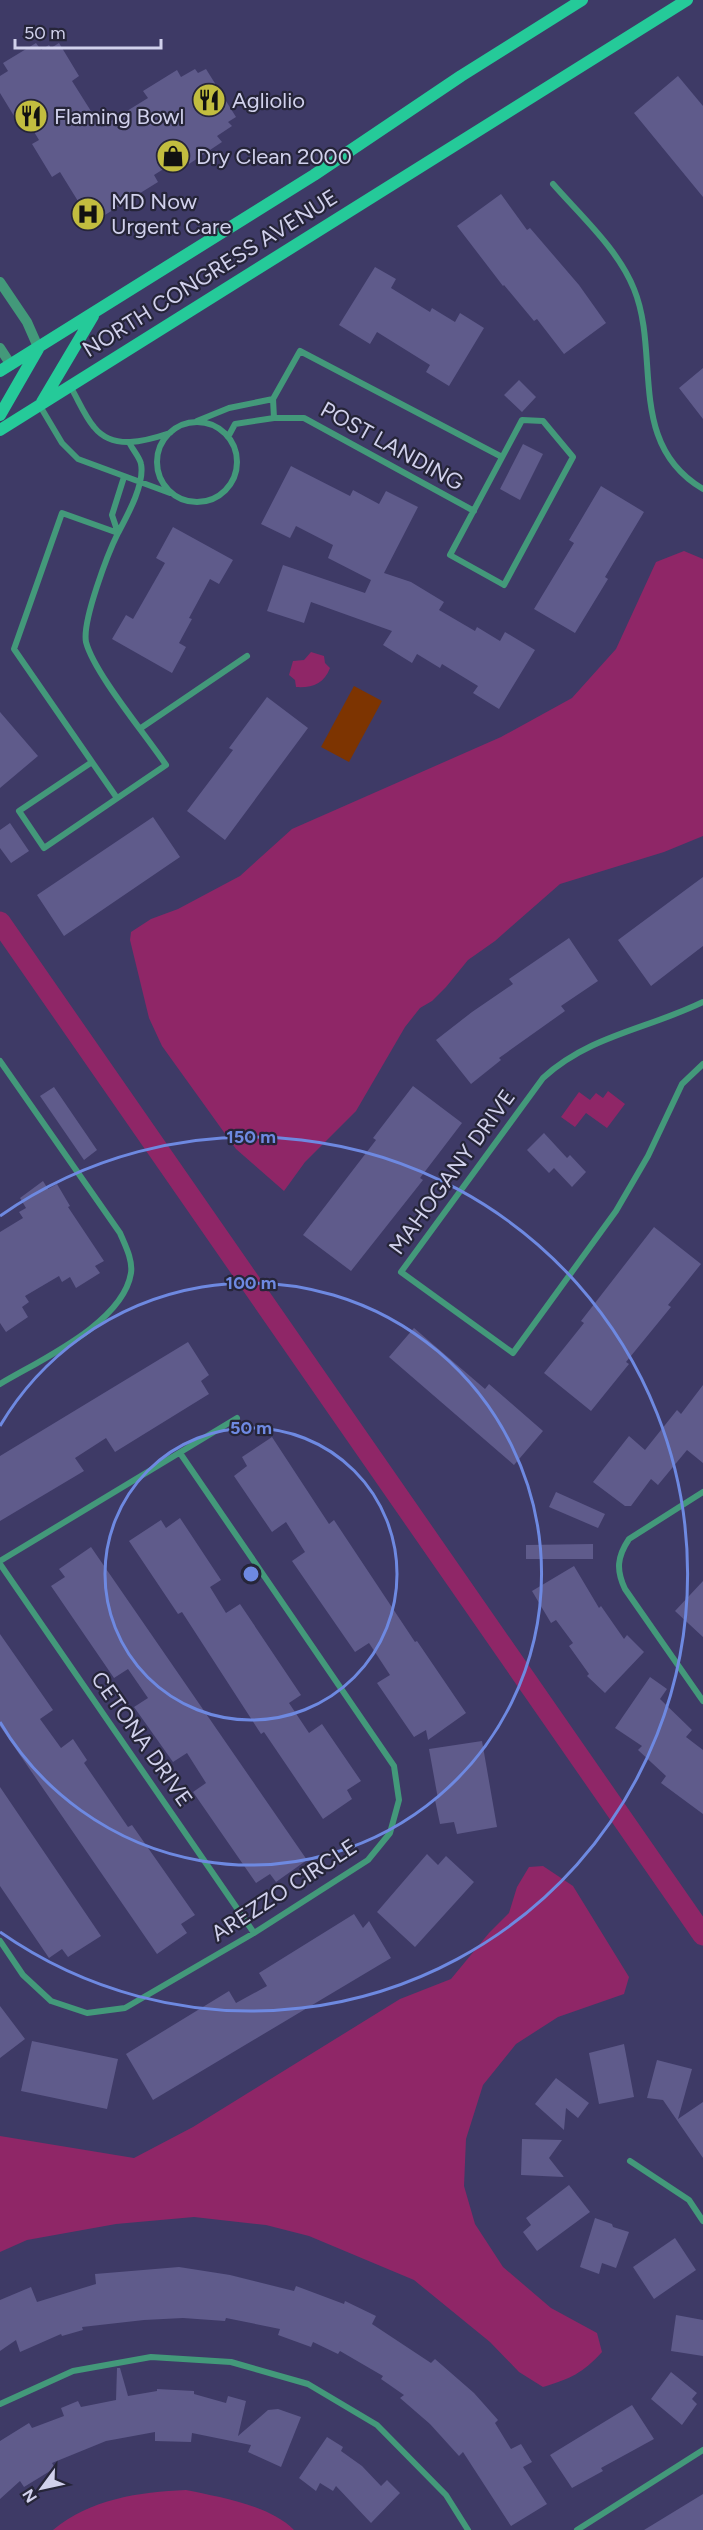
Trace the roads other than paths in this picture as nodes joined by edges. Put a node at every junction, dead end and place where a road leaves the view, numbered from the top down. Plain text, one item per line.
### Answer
1 (582, 0) edge
2 (687, 0) edge
3 (553, 184) dead end
4 (0, 282) edge
5 (95, 312) junction
6 (38, 347) junction
7 (0, 348) edge
8 (5, 368) edge
9 (69, 386) junction
10 (273, 399) junction
11 (40, 405) junction
12 (0, 416) edge
13 (274, 417) junction
14 (193, 422) junction
15 (0, 430) edge
16 (170, 433) junction
17 (228, 437) junction
18 (130, 444) junction
19 (502, 457) junction
20 (124, 477) junction
21 (139, 482) junction
22 (703, 489) edge
23 (174, 494) junction
24 (474, 511) junction
25 (118, 533) junction
26 (247, 656) dead end
27 (141, 728) junction
28 (92, 762) junction
29 (117, 798) junction
30 (703, 1002) edge
31 (0, 1061) edge
32 (703, 1064) edge
33 (0, 1384) edge
34 (237, 1418) dead end
35 (180, 1454) junction
36 (703, 1492) edge
37 (0, 1563) edge
38 (703, 1701) edge
39 (254, 1933) junction
40 (0, 1941) edge
41 (630, 2161) dead end
42 (703, 2221) edge
43 (0, 2404) edge
44 (703, 2450) edge
45 (468, 2530) edge
46 (577, 2530) edge

1 - 5 main road, NORTH CONGRESS AVENUE
2 - 9 main road, NORTH CONGRESS AVENUE
3 - 22 street
4 - 6 street
5 - 6 main road, NORTH CONGRESS AVENUE
5 - 11 main road
6 - 8 main road, NORTH CONGRESS AVENUE
6 - 12 main road
7 - 8 street
9 - 11 main road, NORTH CONGRESS AVENUE
9 - 18 street
10 - 13 street
10 - 14 street
10 - 19 street
11 - 15 main road, NORTH CONGRESS AVENUE
11 - 20 street
13 - 17 street, POST LANDING
13 - 24 street, POST LANDING
14 - 16 street
14 - 17 street
16 - 18 street
16 - 23 street
17 - 23 street
18 - 21 street
19 - 24 street, POST LANDING
19 - 24 street, POST LANDING
20 - 21 street
20 - 25 street
21 - 23 street
21 - 25 street
25 - 27 street
25 - 28 street
26 - 27 street
27 - 29 street
28 - 29 street
28 - 29 street
30 - 32 street, MAHOGANY DRIVE
31 - 33 street
34 - 35 street
35 - 37 street
35 - 39 street, AREZZO CIRCLE
36 - 38 street
37 - 39 street, CETONA DRIVE
39 - 40 street, AREZZO CIRCLE
41 - 42 street
43 - 45 street
44 - 46 street

